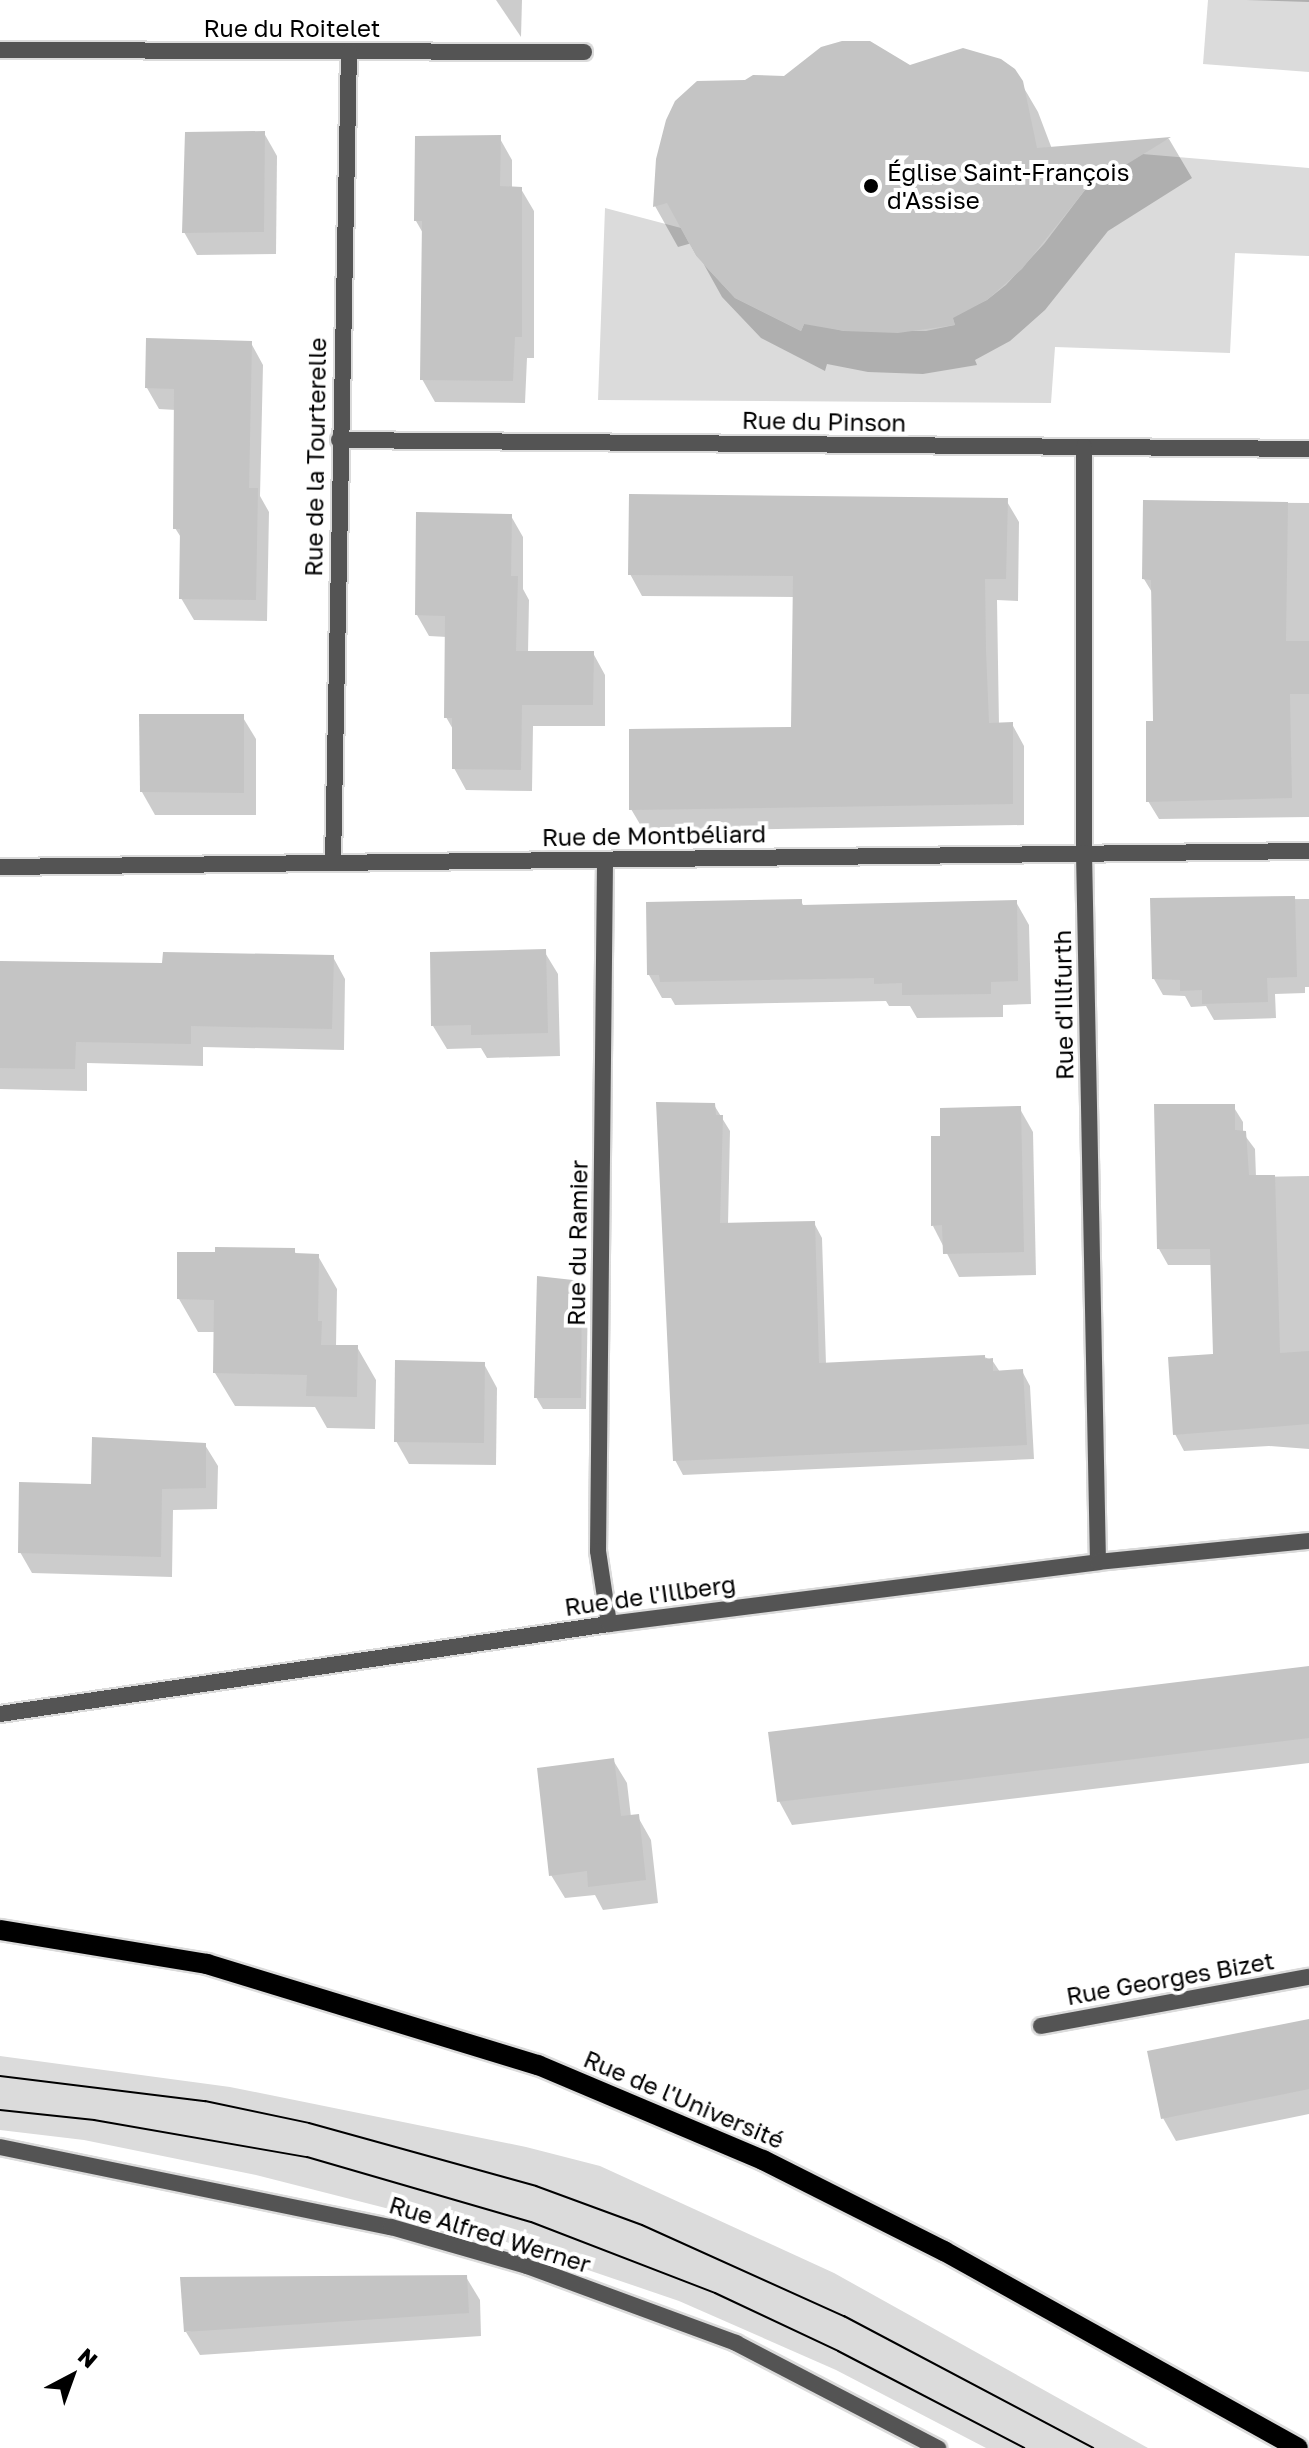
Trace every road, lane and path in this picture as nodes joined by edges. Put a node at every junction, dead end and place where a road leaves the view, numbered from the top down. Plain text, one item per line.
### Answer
1 (0, 50) edge
2 (349, 52) junction
3 (584, 52) dead end
4 (339, 440) junction
5 (1084, 447) junction
6 (1309, 449) edge
7 (1309, 851) edge
8 (1084, 853) junction
9 (605, 861) junction
10 (333, 862) junction
11 (0, 867) edge
12 (1309, 1541) edge
13 (1098, 1562) junction
14 (609, 1624) junction
15 (0, 1714) edge
16 (0, 1930) edge
17 (1309, 1977) edge
18 (1041, 2026) dead end
19 (0, 2147) edge
20 (938, 2448) edge
21 (1298, 2448) edge

1 - 2 street, Rue du Roitelet
2 - 3 street, Rue du Roitelet
2 - 4 street, Rue de la Tourterelle
4 - 5 street, Rue du Pinson
4 - 10 street, Rue de la Tourterelle
5 - 6 street, Rue du Pinson
5 - 8 street, Rue d'Illfurth
7 - 8 street, Rue de Montbéliard
8 - 9 street, Rue de Montbéliard
8 - 13 street, Rue d'Illfurth
9 - 10 street, Rue de Montbéliard
9 - 14 street, Rue du Ramier
10 - 11 street, Rue de Montbéliard
12 - 13 street, Rue de l'Illberg
13 - 14 street, Rue de l'Illberg
14 - 15 street, Rue de l'Illberg
16 - 21 main road, Rue de l'Université
17 - 18 street, Rue Georges Bizet
19 - 20 street, Rue Alfred Werner

